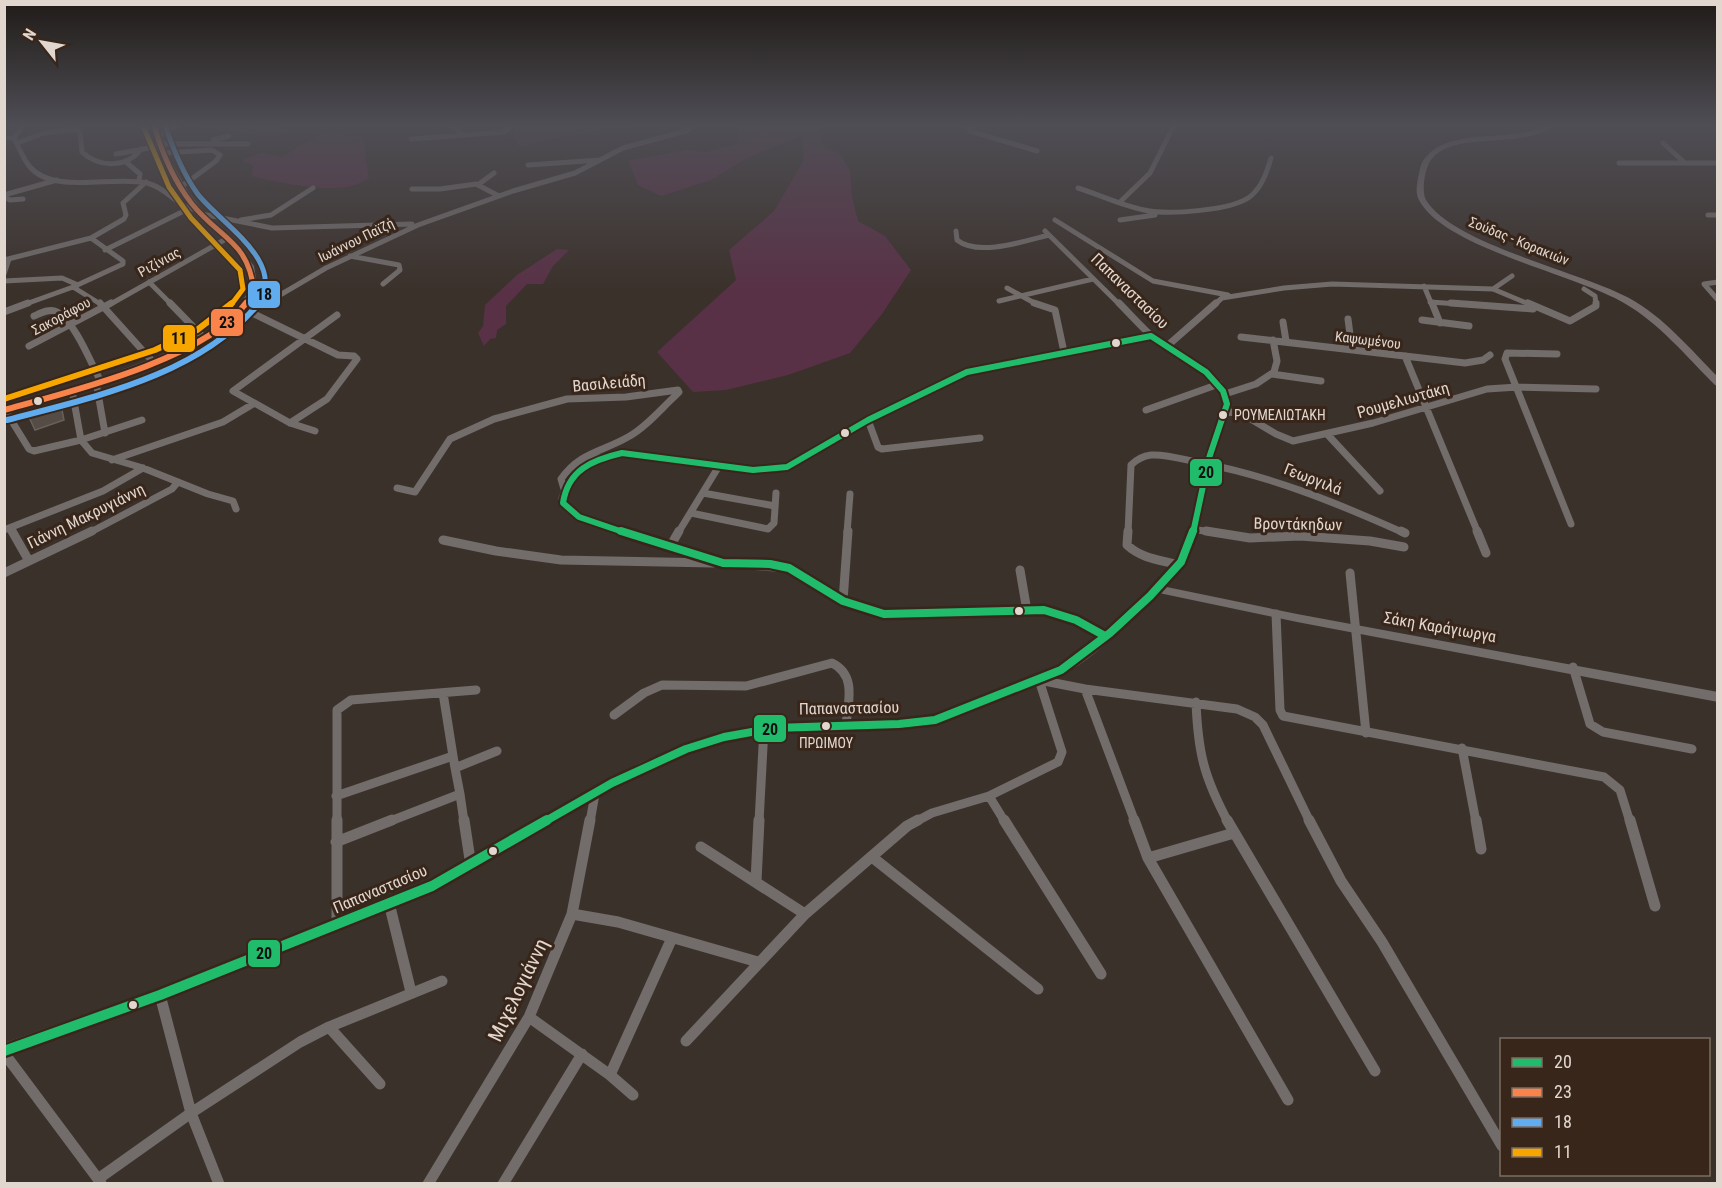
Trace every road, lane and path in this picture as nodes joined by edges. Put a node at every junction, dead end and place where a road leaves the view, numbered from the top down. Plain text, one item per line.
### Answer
1 (56, 180) edge
2 (63, 180) edge
3 (179, 180) edge
4 (190, 180) edge
5 (484, 180) edge
6 (550, 180) edge
7 (1142, 180) edge
8 (1265, 180) edge
9 (1421, 180) edge
10 (139, 181) joint
11 (146, 182) junction
12 (479, 184) junction
13 (182, 186) junction
14 (314, 188) dead end
15 (1078, 188) dead end
16 (412, 189) dead end
17 (4, 196) edge
18 (499, 196) junction
19 (23, 199) dead end
20 (1120, 202) junction
21 (186, 210) junction
22 (1163, 211) junction
23 (200, 213) junction
24 (1718, 214) edge
25 (1708, 215) dead end
26 (219, 218) junction
27 (1056, 220) dead end
28 (1120, 220) dead end
29 (418, 225) junction
30 (956, 231) dead end
31 (91, 238) junction
32 (226, 239) junction
33 (105, 250) junction
34 (349, 256) junction
35 (7, 259) edge
36 (4, 274) edge
37 (1512, 276) dead end
38 (1093, 279) junction
39 (4, 281) edge
40 (149, 282) junction
41 (1718, 282) edge
42 (383, 284) dead end
43 (76, 286) junction
44 (1424, 286) junction
45 (1007, 288) dead end
46 (1493, 289) junction
47 (1584, 289) dead end
48 (1232, 295) junction
49 (1023, 296) junction
50 (252, 298) junction
51 (1718, 300) edge
52 (265, 301) junction
53 (999, 301) dead end
54 (1430, 302) junction
55 (104, 306) junction
56 (1539, 309) junction
57 (244, 311) junction
58 (4, 312) edge
59 (338, 315) dead end
60 (34, 316) dead end
61 (1348, 319) dead end
62 (1422, 320) dead end
63 (1283, 322) dead end
64 (1440, 323) junction
65 (1469, 326) dead end
66 (70, 327) junction
67 (1151, 336) junction
68 (1241, 337) dead end
69 (204, 338) junction
70 (304, 339) junction
71 (1273, 340) junction
72 (1286, 341) junction
73 (29, 346) dead end
74 (1166, 347) junction
75 (1352, 350) junction
76 (1064, 352) junction
77 (1557, 354) dead end
78 (1490, 355) dead end
79 (1405, 356) junction
80 (357, 359) joint
81 (153, 362) junction
82 (1272, 374) junction
83 (98, 381) junction
84 (1321, 381) dead end
85 (1718, 383) edge
86 (1220, 384) junction
87 (1518, 387) junction
88 (1596, 389) dead end
89 (72, 390) junction
90 (1225, 394) junction
91 (253, 404) junction
92 (1426, 408) junction
93 (5, 410) edge
94 (1146, 410) dead end
95 (1225, 411) junction
96 (142, 420) dead end
97 (868, 420) junction
98 (290, 423) junction
99 (315, 431) dead end
100 (105, 433) junction
101 (1327, 434) junction
102 (980, 438) dead end
103 (81, 440) junction
104 (111, 460) junction
105 (1208, 463) junction
106 (719, 466) junction
107 (143, 468) junction
108 (178, 482) junction
109 (397, 488) dead end
110 (564, 489) junction
111 (1380, 490) dead end
112 (703, 493) junction
113 (776, 493) dead end
114 (850, 494) dead end
115 (775, 506) junction
116 (236, 509) dead end
117 (691, 513) junction
118 (1571, 524) dead end
119 (7, 529) edge
120 (1192, 529) junction
121 (1406, 532) dead end
122 (443, 540) dead end
123 (671, 545) junction
124 (1404, 547) dead end
125 (1486, 553) dead end
126 (29, 561) junction
127 (723, 563) junction
128 (1180, 565) junction
129 (1020, 570) dead end
130 (4, 573) edge
131 (1350, 573) dead end
132 (1157, 589) junction
133 (843, 601) junction
134 (1027, 611) junction
135 (1276, 614) junction
136 (1354, 628) junction
137 (1104, 636) junction
138 (1573, 667) junction
139 (1039, 680) junction
140 (1085, 689) junction
141 (476, 690) dead end
142 (443, 693) junction
143 (1718, 697) edge
144 (1196, 702) junction
145 (614, 716) dead end
146 (846, 725) junction
147 (764, 728) junction
148 (1366, 733) junction
149 (1461, 748) junction
150 (1692, 749) dead end
151 (497, 751) dead end
152 (453, 756) junction
153 (455, 768) junction
154 (460, 794) junction
155 (595, 794) junction
156 (336, 796) junction
157 (989, 796) junction
158 (1234, 832) junction
159 (336, 842) junction
160 (701, 847) dead end
161 (1481, 849) dead end
162 (872, 857) junction
163 (1148, 858) junction
164 (471, 866) junction
165 (756, 881) junction
166 (388, 903) junction
167 (1655, 906) dead end
168 (572, 914) junction
169 (805, 915) junction
170 (337, 925) junction
171 (672, 938) junction
172 (758, 962) junction
173 (1101, 974) dead end
174 (442, 981) dead end
175 (1038, 989) dead end
176 (411, 992) junction
177 (160, 995) junction
178 (529, 1017) junction
179 (329, 1027) junction
180 (686, 1041) dead end
181 (4, 1052) edge
182 (582, 1054) junction
183 (1375, 1071) dead end
184 (610, 1075) junction
185 (380, 1084) dead end
186 (633, 1095) dead end
187 (1288, 1100) dead end
188 (191, 1113) junction
189 (1500, 1142) edge
190 (100, 1181) edge
191 (219, 1184) edge
192 (428, 1184) edge
193 (503, 1184) edge

1 - 17 street
2 - 10 street
3 - 13 main road
4 - 13 street
5 - 12 street
6 - 18 street, Ιωάννου Παϊζή
7 - 20 street
8 - 22 street
9 - 85 main road, Σούδας - Κορακιών
10 - 11 street
11 - 21 street
11 - 31 street
12 - 16 street
12 - 18 street
13 - 23 main road
14 - 26 street
15 - 20 street
17 - 19 street
18 - 29 street, Ιωάννου Παϊζή
20 - 22 street
21 - 23 street
21 - 33 street
22 - 28 street
23 - 26 street
23 - 32 main road
24 - 25 street
26 - 29 street
27 - 48 street
29 - 34 street, Ιωάννου Παϊζή
30 - 38 street, Παπαναστασίου
31 - 33 street
31 - 35 street
32 - 40 street, Ριζίνιας
32 - 50 main road
33 - 43 street
34 - 42 street
34 - 52 street, Ιωάννου Παϊζή
35 - 36 street
37 - 46 street
38 - 49 street
38 - 67 street, Παπαναστασίου
39 - 43 street
40 - 55 street, Ριζίνιας
40 - 69 street
41 - 51 street
43 - 55 street
43 - 58 street
44 - 46 street
44 - 48 street
44 - 54 street
45 - 49 street
46 - 56 street
47 - 56 street
48 - 74 street
49 - 53 street
49 - 76 street
50 - 52 street
50 - 57 main road
52 - 57 street
54 - 56 street
54 - 64 street
55 - 66 street, Σακοράφου
55 - 81 street
57 - 69 main road
57 - 70 street
59 - 70 street
60 - 66 street
61 - 75 street
62 - 64 street
63 - 72 street
64 - 65 street
66 - 73 street, Σακοράφου
66 - 83 street
67 - 74 street, Παπαναστασίου
67 - 76 street
68 - 71 street, Καψωμένου
69 - 81 main road
70 - 80 street
70 - 91 street
71 - 72 street, Καψωμένου
71 - 82 street
72 - 75 street, Καψωμένου
74 - 86 street, Παπαναστασίου
75 - 79 street, Καψωμένου
76 - 97 street
77 - 87 street
78 - 79 street, Καψωμένου
79 - 92 street
80 - 98 street
81 - 83 main road
82 - 84 street
82 - 90 street
83 - 89 main road
83 - 100 street
86 - 90 street, Παπαναστασίου
86 - 94 street
87 - 88 street, Ρουμελιωτάκη
87 - 92 street, Ρουμελιωτάκη
87 - 118 street
89 - 93 main road
89 - 103 street
90 - 95 street, Παπαναστασίου
91 - 98 street
91 - 104 street
92 - 101 street, Ρουμελιωτάκη
92 - 125 street
93 - 103 street
95 - 101 street, Ρουμελιωτάκη
95 - 105 street, Παπαναστασίου
96 - 100 street
97 - 102 street
97 - 106 street
98 - 99 street
100 - 103 street
101 - 111 street
103 - 104 street
104 - 107 street
105 - 120 street, Παπαναστασίου
105 - 121 street, Γεωργιλά
105 - 128 street, Γεωργιλά
106 - 110 street
106 - 112 street
107 - 108 street
107 - 119 street
108 - 116 street
108 - 126 street, Γιάννη Μακρυγιάννη
109 - 110 street, Βασιλειάδη
110 - 123 street
112 - 115 street
112 - 117 street
113 - 115 street
114 - 133 street
115 - 117 street
117 - 123 street
119 - 126 street
120 - 124 street, Βροντάκηδων
120 - 128 street, Παπαναστασίου
122 - 127 street
123 - 127 street
126 - 130 street, Γιάννη Μακρυγιάννη
127 - 133 street
128 - 132 street, Παπαναστασίου
129 - 134 street
131 - 136 street
132 - 135 street, Σάκη Καράγιωργα
132 - 137 street, Παπαναστασίου
133 - 134 street
134 - 137 street
135 - 136 street, Σάκη Καράγιωργα
135 - 148 street
136 - 138 street, Σάκη Καράγιωργα
136 - 148 street
137 - 139 street, Παπαναστασίου
138 - 143 street, Σάκη Καράγιωργα
138 - 150 street
139 - 140 street
139 - 146 street, Παπαναστασίου
139 - 157 street
140 - 144 street
140 - 163 street
141 - 142 street
142 - 152 street
142 - 156 street
144 - 158 street
144 - 189 street
145 - 146 street
146 - 147 street, Παπαναστασίου
147 - 155 street, Παπαναστασίου
147 - 165 street
148 - 149 street
149 - 161 street
149 - 167 street
151 - 153 street
152 - 153 street
152 - 156 street
153 - 154 street
154 - 159 street
154 - 164 street
155 - 164 street, Παπαναστασίου
155 - 168 street, Μιχελογιάννη
156 - 159 street
157 - 162 street
157 - 173 street
158 - 163 street
158 - 183 street
159 - 170 street
160 - 165 street
162 - 169 street
162 - 175 street
163 - 187 street
164 - 166 street, Παπαναστασίου
165 - 169 street
166 - 170 street, Παπαναστασίου
166 - 176 street
168 - 171 street
168 - 178 street, Μιχελογιάννη
169 - 172 street
170 - 177 street, Παπαναστασίου
171 - 172 street
171 - 184 street
172 - 180 street
174 - 176 street
176 - 179 street
177 - 181 street, Παπαναστασίου
177 - 188 street
178 - 182 street
178 - 192 street, Μιχελογιάννη
179 - 185 street
179 - 188 street
181 - 190 street
182 - 184 street
182 - 193 street
184 - 186 street
188 - 190 street
188 - 191 street

